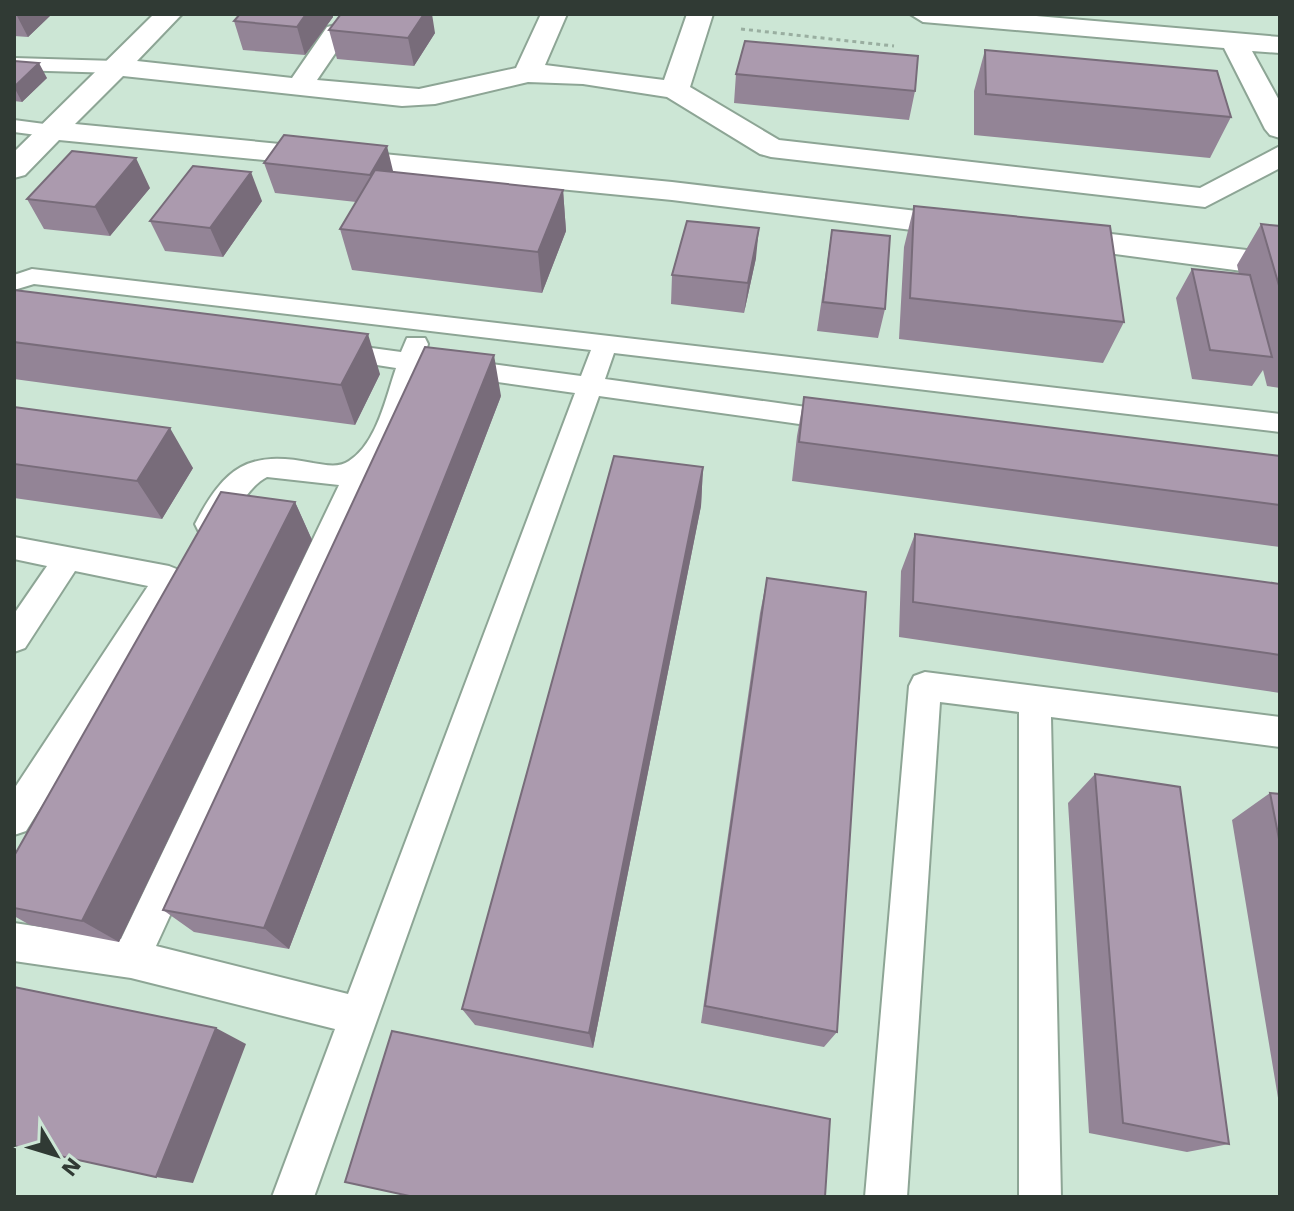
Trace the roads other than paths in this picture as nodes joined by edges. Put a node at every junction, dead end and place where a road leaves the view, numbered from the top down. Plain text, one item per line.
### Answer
1 (169, 14) edge
2 (554, 14) edge
3 (700, 14) edge
4 (923, 14) edge
5 (336, 33) edge
6 (1234, 41) junction
7 (1280, 45) edge
8 (14, 64) edge
9 (116, 67) junction
10 (527, 74) junction
11 (299, 87) junction
12 (675, 90) junction
13 (14, 126) edge
14 (1280, 129) edge
15 (52, 131) junction
16 (1280, 155) edge
17 (14, 169) edge
18 (1280, 265) edge
19 (14, 283) edge
20 (426, 320) junction
21 (606, 342) junction
22 (315, 348) edge
23 (410, 361) junction
24 (590, 385) junction
25 (1280, 423) edge
26 (872, 425) edge
27 (362, 466) junction
28 (14, 548) edge
29 (68, 558) junction
30 (184, 558) junction
31 (14, 639) edge
32 (1035, 701) junction
33 (1280, 732) edge
34 (14, 819) edge
35 (14, 942) edge
36 (131, 959) junction
37 (360, 1016) junction
38 (293, 1197) edge
39 (886, 1197) edge
40 (1040, 1197) edge

1 - 9 street
2 - 10 street
3 - 12 street
4 - 6 street
5 - 11 street
6 - 7 street
6 - 14 street
8 - 9 lane
9 - 11 street
9 - 15 street
10 - 11 street
10 - 12 street
12 - 16 street
13 - 15 lane
15 - 17 street
15 - 18 street
19 - 20 lane
20 - 21 lane
20 - 23 lane
21 - 24 lane
21 - 25 lane
22 - 23 lane
23 - 24 lane
23 - 27 lane
24 - 26 lane
24 - 37 lane
27 - 30 lane
27 - 36 lane
28 - 29 lane
29 - 30 lane
29 - 31 lane
30 - 34 lane
32 - 33 lane
32 - 39 lane
32 - 40 lane
35 - 36 lane
36 - 37 lane
37 - 38 lane

